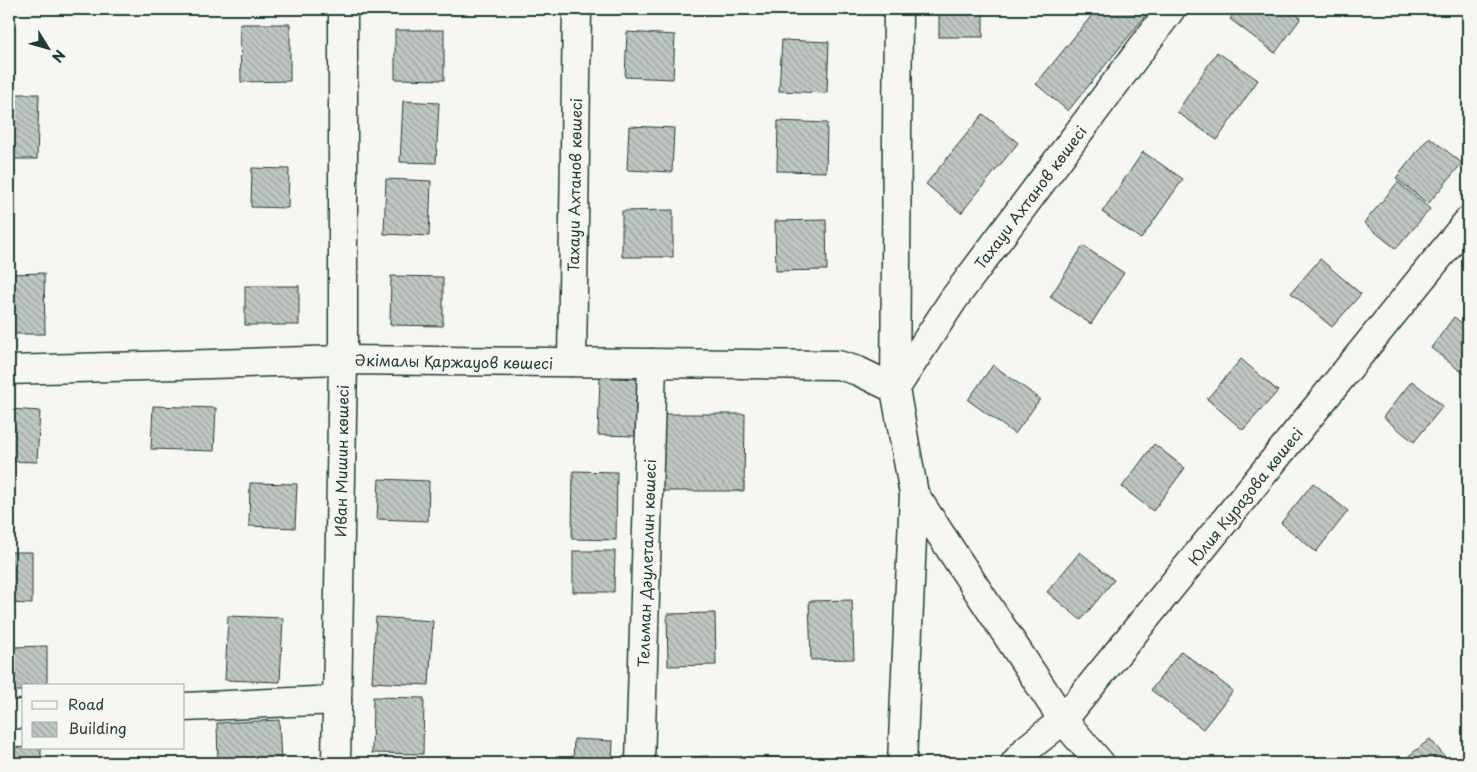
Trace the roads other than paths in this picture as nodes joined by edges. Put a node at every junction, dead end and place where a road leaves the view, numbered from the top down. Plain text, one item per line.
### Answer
1 (343, 9) edge
2 (577, 9) edge
3 (898, 9) edge
4 (1171, 9) edge
5 (1468, 221) edge
6 (343, 360) junction
7 (572, 362) junction
8 (652, 363) junction
9 (9, 370) edge
10 (895, 389) junction
11 (914, 494) junction
12 (336, 700) junction
13 (185, 707) edge
14 (22, 714) edge
15 (9, 715) edge
16 (1064, 720) junction
17 (336, 763) edge
18 (640, 763) edge
19 (902, 763) edge
20 (1015, 763) edge
21 (1100, 763) edge

1 - 6 street, Иван Мишин көшесі
2 - 7 street, Тахауи Ахтанов көшесі
3 - 10 street
4 - 10 street, Тахауи Ахтанов көшесі
5 - 16 street, Юлия Куразова көшесі
6 - 7 street, Әкімалы Қаржауов көшесі
6 - 9 street, Әкімалы Қаржауов көшесі
6 - 12 street, Иван Мишин көшесі
7 - 8 street, Әкімалы Қаржауов көшесі
8 - 10 street, Әкімалы Қаржауов көшесі
8 - 18 street, Тельман Дәулеталин көшесі
10 - 11 street
11 - 16 street
11 - 19 street
12 - 13 street
12 - 17 street, Иван Мишин көшесі
14 - 15 street
16 - 20 street, Юлия Куразова көшесі
16 - 21 street

